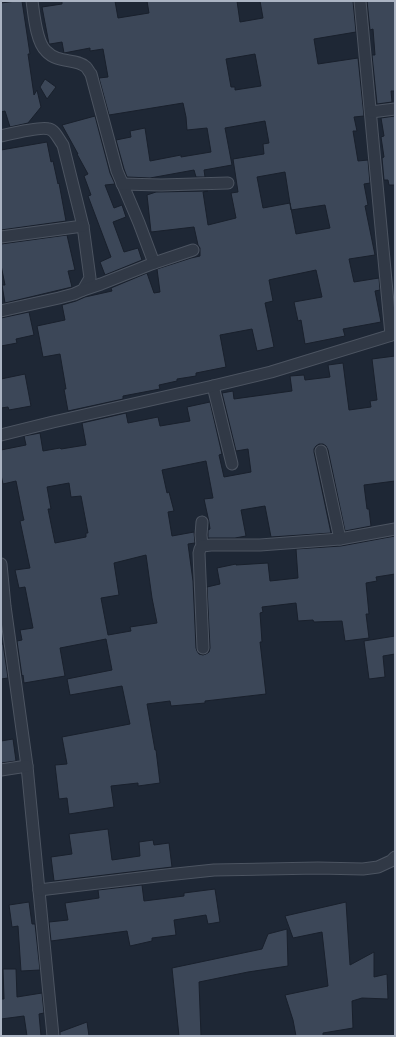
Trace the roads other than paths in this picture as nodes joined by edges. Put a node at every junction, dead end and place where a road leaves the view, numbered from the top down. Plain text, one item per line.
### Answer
1 (32, 1) edge
2 (360, 1) edge
3 (395, 109) edge
4 (371, 112) junction
5 (1, 136) edge
6 (228, 183) dead end
7 (122, 184) junction
8 (83, 226) junction
9 (1, 237) edge
10 (193, 250) dead end
11 (154, 263) junction
12 (83, 290) junction
13 (1, 311) edge
14 (393, 335) edge
15 (213, 386) junction
16 (1, 435) edge
17 (321, 451) dead end
18 (232, 464) dead end
19 (202, 522) dead end
20 (395, 529) edge
21 (340, 539) junction
22 (202, 546) junction
23 (1, 564) edge
24 (203, 648) dead end
25 (27, 766) junction
26 (1, 770) edge
27 (395, 857) edge
28 (39, 890) junction
29 (53, 1036) edge

1 - 7 street
2 - 4 street
3 - 4 street
4 - 14 street
5 - 8 street
6 - 7 street
7 - 11 street
8 - 9 street
8 - 12 street
10 - 11 street
11 - 12 street
12 - 13 street
14 - 15 street
15 - 16 street
15 - 18 street
17 - 21 street
19 - 22 street
20 - 21 street
21 - 22 street
22 - 24 street
23 - 25 street
25 - 26 street
25 - 28 street
27 - 28 street
28 - 29 street

